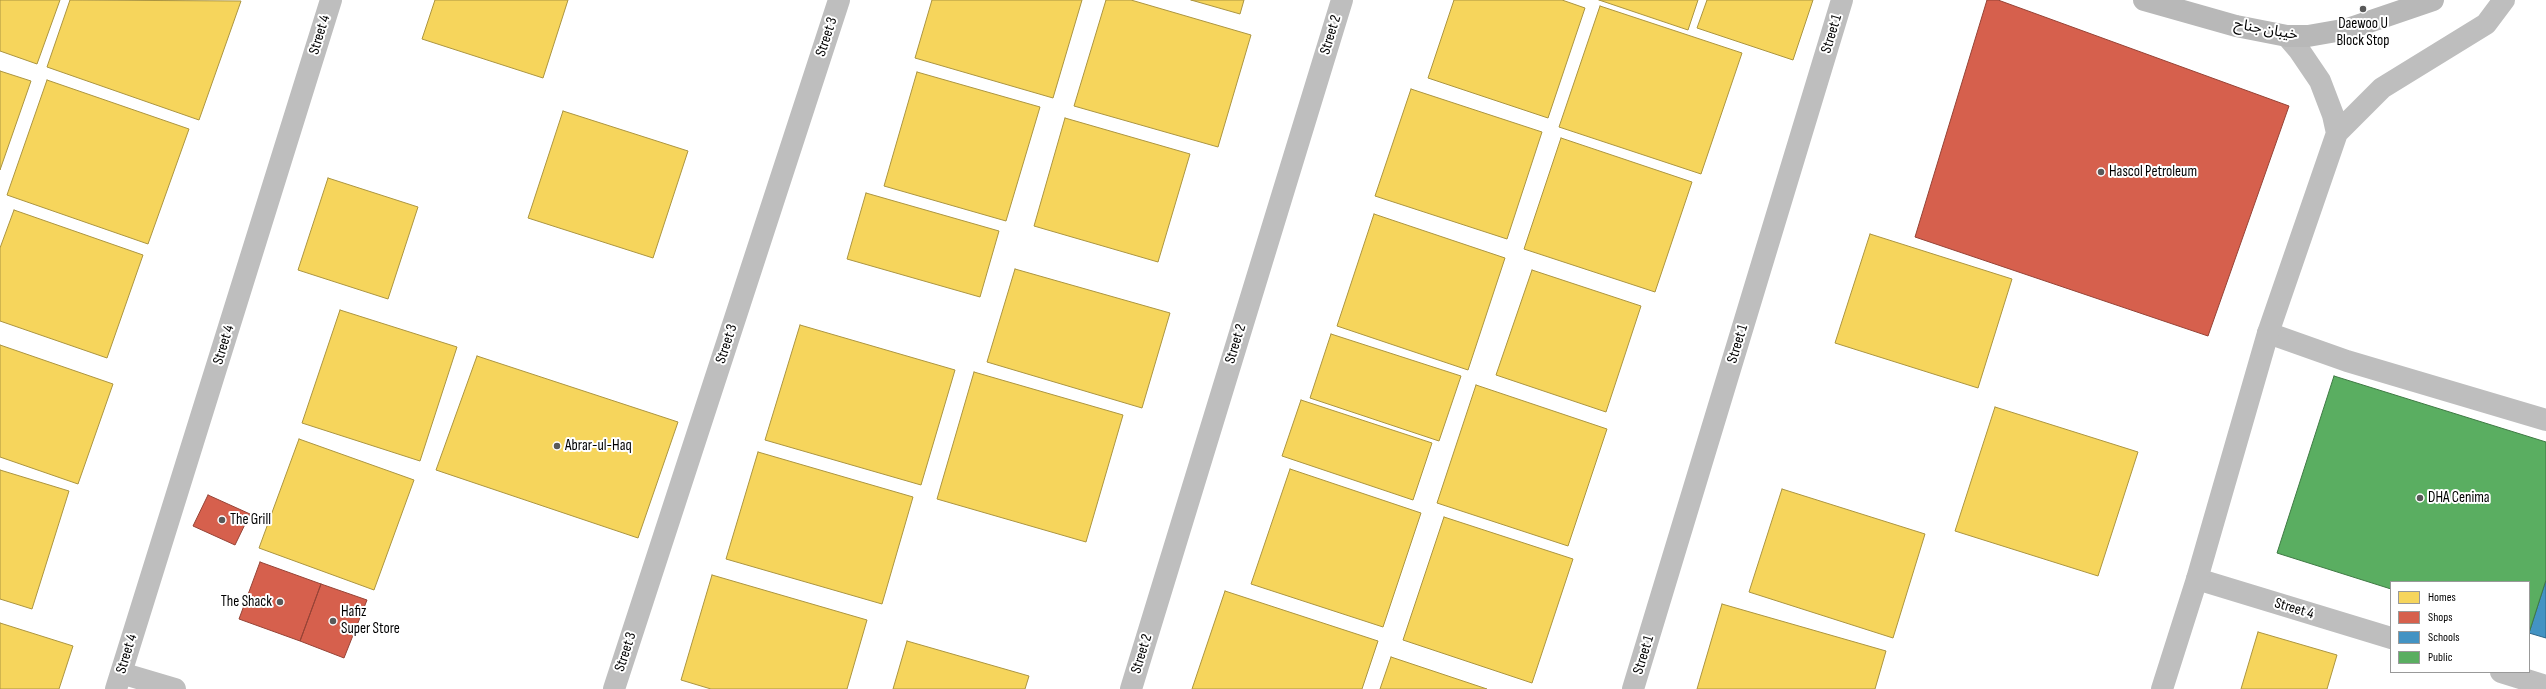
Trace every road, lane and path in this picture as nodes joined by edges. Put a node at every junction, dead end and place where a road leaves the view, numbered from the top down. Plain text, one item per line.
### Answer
1 (331, 0) edge
2 (840, 0) edge
3 (1342, 0) edge
4 (1842, 0) edge
5 (2144, 0) edge
6 (2433, 0) edge
7 (2504, 0) edge
8 (2286, 36) junction
9 (2337, 133) junction
10 (2268, 334) junction
11 (2546, 420) edge
12 (2197, 579) junction
13 (2390, 638) edge
14 (2504, 673) edge
15 (119, 681) edge
16 (2546, 686) edge
17 (175, 689) edge
18 (614, 689) edge
19 (1131, 689) edge
20 (1633, 689) edge
21 (2162, 689) edge

1 - 15 street, Street 4
2 - 18 street, Street 3
3 - 19 street, Street 2
4 - 20 street, Street 1
5 - 8 main road, خیبان جناح
6 - 8 main road, خیبان جناح
7 - 9 street
8 - 9 street
9 - 10 street
10 - 11 street
10 - 12 street
12 - 13 street, Street 4
12 - 21 street
14 - 16 street
15 - 17 street

